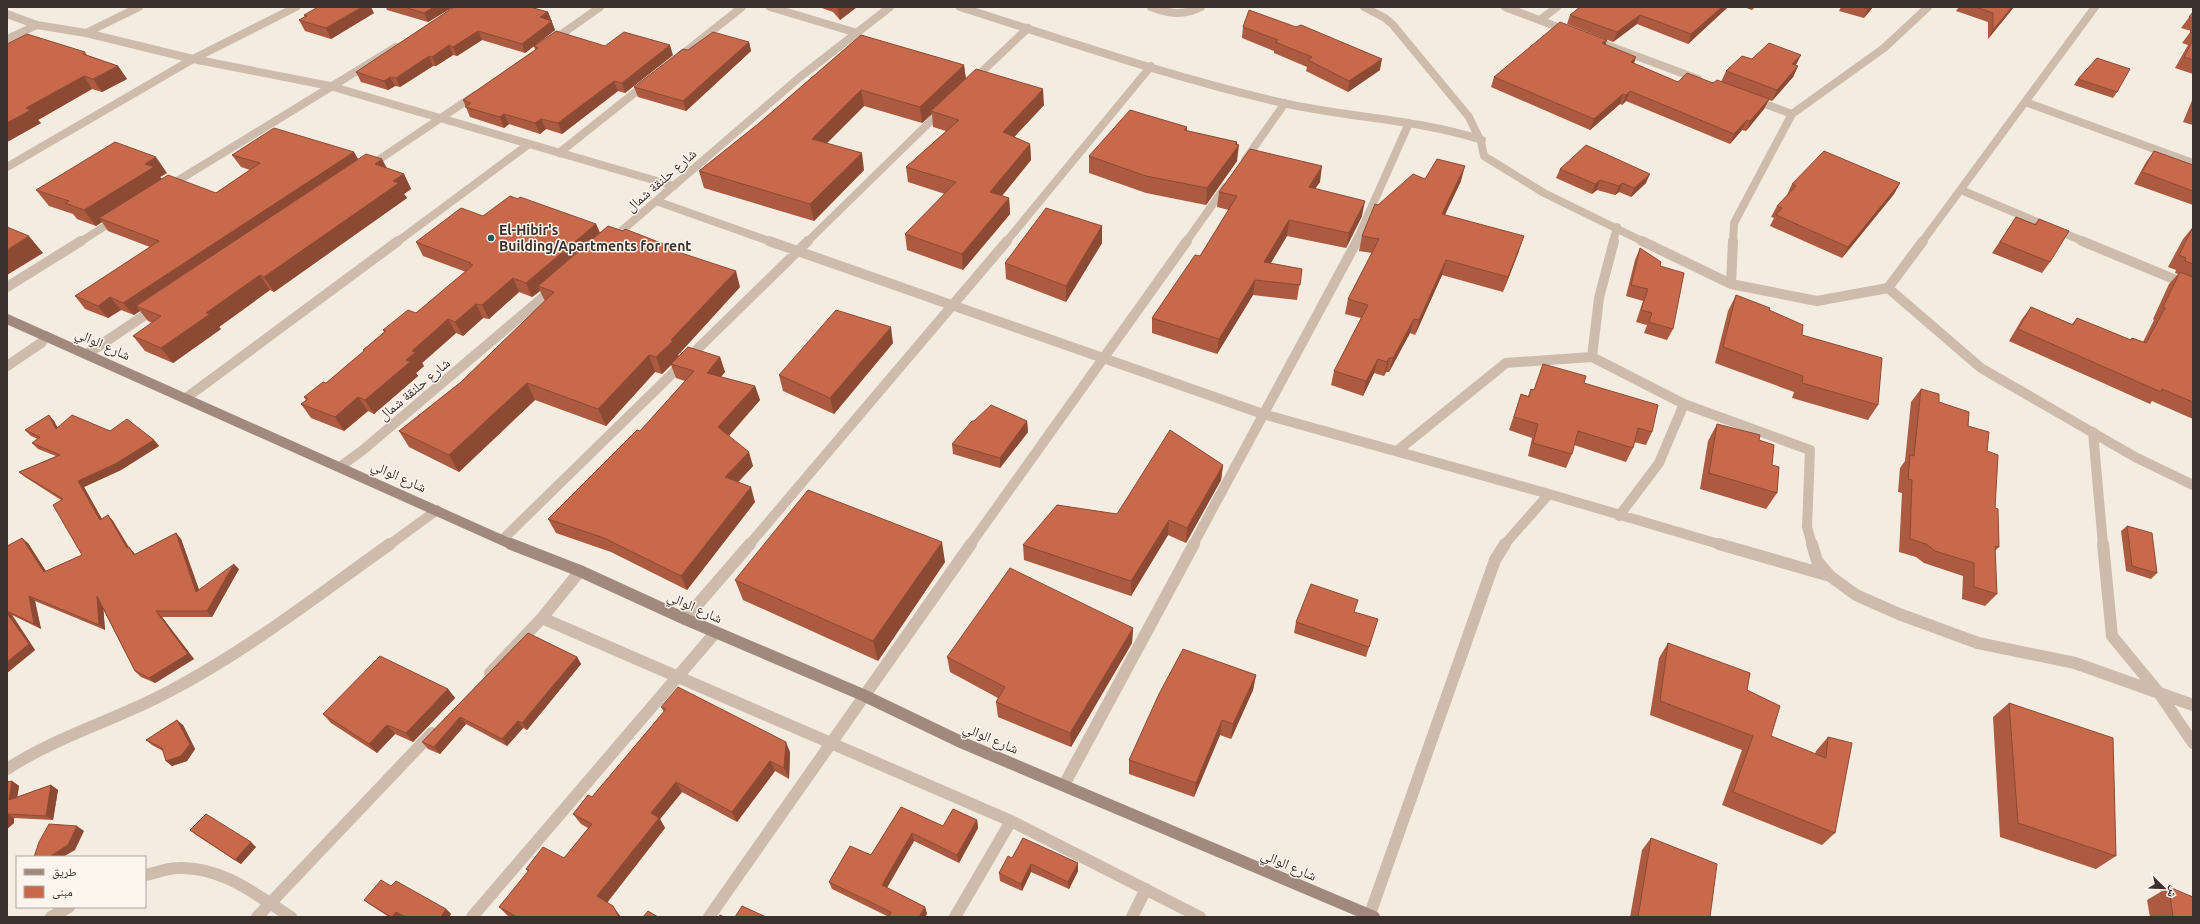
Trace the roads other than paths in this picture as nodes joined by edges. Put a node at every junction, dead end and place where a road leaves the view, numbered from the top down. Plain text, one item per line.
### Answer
1 (139, 7) edge
2 (296, 7) edge
3 (600, 7) edge
4 (742, 7) edge
5 (770, 7) edge
6 (890, 7) edge
7 (960, 7) edge
8 (1151, 7) edge
9 (1201, 7) edge
10 (1364, 7) edge
11 (1505, 7) edge
12 (1557, 7) edge
13 (1928, 7) edge
14 (2095, 7) edge
15 (7, 14) edge
16 (1540, 20) junction
17 (37, 25) junction
18 (1028, 28) junction
19 (86, 33) junction
20 (856, 33) junction
21 (7, 40) edge
22 (403, 42) edge
23 (543, 47) edge
24 (193, 59) junction
25 (675, 61) edge
26 (1151, 66) junction
27 (656, 75) edge
28 (1703, 81) edge
29 (330, 86) junction
30 (966, 87) edge
31 (480, 92) edge
32 (1747, 98) edge
33 (2025, 102) junction
34 (949, 103) edge
35 (1285, 103) junction
36 (1792, 114) junction
37 (441, 118) junction
38 (1408, 123) junction
39 (1482, 140) junction
40 (529, 144) junction
41 (559, 153) junction
42 (2193, 163) edge
43 (7, 167) edge
44 (1240, 167) edge
45 (363, 170) edge
46 (1231, 180) edge
47 (674, 186) junction
48 (162, 190) edge
49 (1962, 190) junction
50 (656, 201) junction
51 (121, 215) edge
52 (1617, 227) junction
53 (602, 247) edge
54 (796, 251) junction
55 (561, 282) edge
56 (1731, 284) junction
57 (7, 286) edge
58 (2193, 287) edge
59 (1888, 288) junction
60 (160, 306) edge
61 (953, 306) junction
62 (7, 319) edge
63 (43, 339) junction
64 (88, 354) junction
65 (1592, 357) junction
66 (1104, 359) junction
67 (7, 366) edge
68 (186, 398) junction
69 (1684, 404) junction
70 (1263, 414) junction
71 (2093, 432) junction
72 (1397, 451) junction
73 (341, 466) junction
74 (2193, 485) edge
75 (1549, 494) junction
76 (437, 510) junction
77 (1619, 516) junction
78 (502, 540) junction
79 (580, 571) junction
80 (1830, 576) junction
81 (542, 618) junction
82 (685, 619) junction
83 (715, 632) junction
84 (677, 677) junction
85 (482, 681) edge
86 (2159, 693) junction
87 (863, 696) junction
88 (2193, 705) edge
89 (438, 727) edge
90 (829, 743) junction
91 (2193, 743) edge
92 (7, 769) edge
93 (1064, 785) junction
94 (1011, 821) junction
95 (146, 875) edge
96 (1146, 889) junction
97 (269, 904) junction
98 (67, 908) edge
99 (1370, 916) edge
100 (51, 917) edge
101 (257, 917) edge
102 (291, 917) edge
103 (472, 917) edge
104 (709, 917) edge
105 (956, 917) edge
106 (1132, 917) edge
107 (1200, 917) edge

1 - 19 street
2 - 24 street
3 - 23 street
4 - 25 street
5 - 20 street
6 - 20 street, شارع حلنقة شمال
7 - 18 street
8 - 9 street
10 - 39 street
11 - 16 street
12 - 16 street
13 - 36 street
14 - 33 street
15 - 17 street
16 - 28 street
17 - 19 street
17 - 21 street
18 - 26 street
18 - 30 street
19 - 24 street
20 - 47 street, شارع حلنقة شمال
22 - 29 street
24 - 29 street
24 - 43 street
26 - 35 street
26 - 61 street
27 - 41 street
29 - 37 street
29 - 48 street
31 - 37 street
32 - 36 street
33 - 42 street
33 - 49 street
34 - 54 street
35 - 38 street
35 - 44 street
36 - 56 street
37 - 40 street
37 - 45 street
38 - 39 street
38 - 70 street
39 - 52 street
40 - 41 street
40 - 68 street
41 - 47 street
46 - 66 street
47 - 50 street, شارع حلنقة شمال
49 - 58 street
49 - 59 street
50 - 53 street, شارع حلنقة شمال
50 - 54 street
51 - 57 street
52 - 56 street
52 - 65 street
54 - 61 street
54 - 78 street
55 - 73 street, شارع حلنقة شمال
56 - 59 street
59 - 71 street
60 - 64 street
61 - 66 street
61 - 82 street
62 - 63 main road, شارع الوالي
63 - 64 main road, شارع الوالي
63 - 67 street
64 - 68 main road, شارع الوالي
65 - 69 street
65 - 72 street
66 - 70 street
66 - 87 street
68 - 73 main road, شارع الوالي
69 - 77 street
69 - 80 street
70 - 72 street
70 - 93 street
71 - 74 street
71 - 86 street
72 - 75 street
73 - 76 main road, شارع الوالي
75 - 77 street
75 - 99 street
76 - 78 main road, شارع الوالي
76 - 92 street
77 - 80 street
78 - 79 main road, شارع الوالي
79 - 81 street
79 - 82 main road, شارع الوالي
80 - 86 street
81 - 84 street
81 - 85 street
82 - 83 main road, شارع الوالي
83 - 84 street
83 - 87 main road, شارع الوالي
84 - 90 street
84 - 103 street
86 - 88 street
86 - 91 street
87 - 90 street
87 - 93 main road, شارع الوالي
89 - 97 street
90 - 94 street
90 - 104 street
93 - 99 main road, شارع الوالي
94 - 96 street
94 - 105 street
95 - 97 street
96 - 106 street
96 - 107 street
97 - 101 street
97 - 102 street
98 - 100 street

